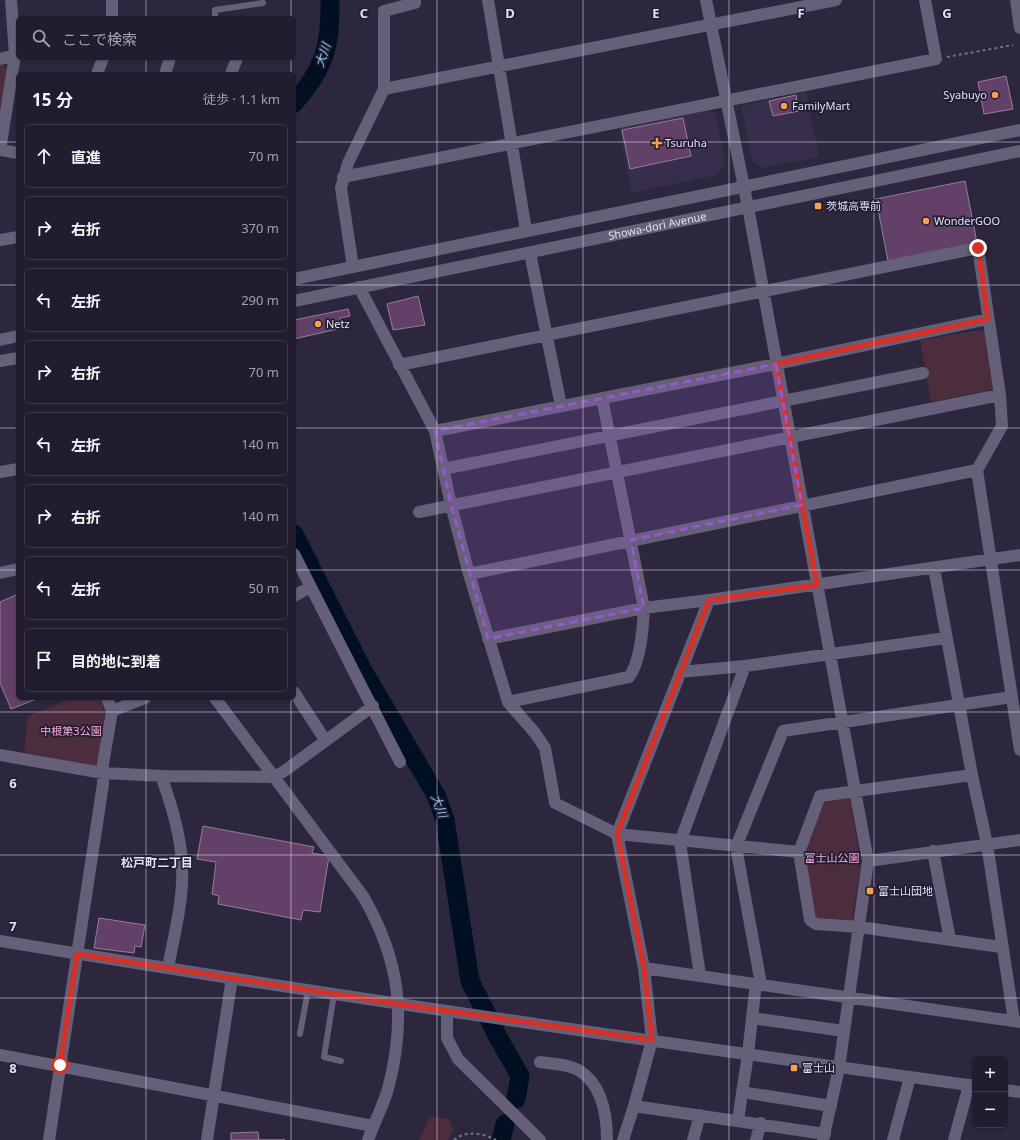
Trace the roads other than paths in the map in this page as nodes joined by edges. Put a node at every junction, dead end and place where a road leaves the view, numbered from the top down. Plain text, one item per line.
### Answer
1 (12, 0) edge
2 (112, 0) edge
3 (415, 0) edge
4 (488, 0) edge
5 (706, 0) edge
6 (836, 0) edge
7 (926, 0) edge
8 (1016, 0) edge
9 (263, 3) dead end
10 (112, 16) edge
11 (215, 16) edge
12 (711, 25) junction
13 (1020, 28) edge
14 (15, 55) junction
15 (0, 59) edge
16 (102, 60) edge
17 (169, 60) edge
18 (236, 60) edge
19 (498, 67) junction
20 (98, 72) edge
21 (166, 72) edge
22 (232, 72) edge
23 (384, 89) junction
24 (726, 102) junction
25 (1020, 130) edge
26 (511, 145) junction
27 (0, 150) edge
28 (1020, 151) edge
29 (16, 153) edge
30 (343, 177) junction
31 (744, 188) junction
32 (748, 207) junction
33 (526, 230) junction
34 (16, 237) edge
35 (0, 240) edge
36 (530, 253) junction
37 (353, 267) junction
38 (296, 279) edge
39 (359, 287) junction
40 (762, 291) junction
41 (296, 300) edge
42 (988, 319) junction
43 (547, 335) junction
44 (16, 336) edge
45 (0, 340) edge
46 (16, 358) edge
47 (0, 361) edge
48 (776, 364) junction
49 (399, 365) junction
50 (923, 372) dead end
51 (1000, 395) junction
52 (602, 398) junction
53 (783, 400) junction
54 (561, 406) junction
55 (435, 432) junction
56 (610, 435) junction
57 (789, 436) junction
58 (443, 468) junction
59 (16, 469) edge
60 (977, 470) junction
61 (0, 472) edge
62 (617, 472) junction
63 (450, 505) junction
64 (802, 505) junction
65 (419, 512) dead end
66 (631, 540) junction
67 (1020, 554) edge
68 (296, 558) edge
69 (991, 559) junction
70 (934, 568) junction
71 (16, 569) edge
72 (0, 573) edge
73 (469, 574) junction
74 (817, 585) junction
75 (310, 587) junction
76 (296, 595) edge
77 (709, 600) junction
78 (644, 608) junction
79 (946, 638) junction
80 (488, 639) junction
81 (829, 654) junction
82 (745, 666) junction
83 (680, 672) junction
84 (296, 695) edge
85 (1012, 697) junction
86 (108, 700) edge
87 (141, 700) edge
88 (216, 700) edge
89 (508, 702) junction
90 (961, 705) junction
91 (373, 706) junction
92 (112, 711) junction
93 (843, 722) junction
94 (325, 740) junction
95 (1020, 750) edge
96 (0, 755) edge
97 (400, 762) dead end
98 (104, 773) junction
99 (972, 775) junction
100 (161, 776) junction
101 (273, 777) junction
102 (855, 790) junction
103 (617, 834) junction
104 (1020, 840) edge
105 (680, 842) junction
106 (987, 844) junction
107 (736, 847) junction
108 (933, 851) junction
109 (799, 852) junction
110 (868, 861) junction
111 (859, 927) junction
112 (950, 940) junction
113 (0, 942) edge
114 (1001, 947) junction
115 (77, 954) junction
116 (168, 968) junction
117 (644, 968) junction
118 (700, 976) junction
119 (232, 978) junction
120 (759, 983) junction
121 (308, 990) junction
122 (334, 994) junction
123 (849, 997) junction
124 (399, 1004) junction
125 (447, 1011) junction
126 (752, 1018) junction
127 (1017, 1022) edge
128 (844, 1031) junction
129 (300, 1034) dead end
130 (652, 1040) junction
131 (748, 1054) junction
132 (0, 1055) edge
133 (341, 1061) dead end
134 (540, 1062) dead end
135 (60, 1065) junction
136 (839, 1068) junction
137 (910, 1077) junction
138 (972, 1085) edge
139 (1008, 1090) edge
140 (742, 1092) junction
141 (1020, 1092) edge
142 (214, 1095) junction
143 (634, 1106) junction
144 (831, 1106) junction
145 (700, 1115) junction
146 (738, 1120) junction
147 (761, 1124) junction
148 (373, 1126) junction
149 (824, 1137) edge
150 (49, 1140) edge
151 (207, 1140) edge
152 (368, 1140) edge
153 (540, 1140) edge
154 (607, 1140) edge
155 (623, 1140) edge
156 (693, 1140) edge
157 (756, 1140) edge
158 (893, 1140) edge
159 (954, 1140) edge

1 - 14 street
2 - 10 street
3 - 23 street
4 - 19 street
5 - 12 street
6 - 12 street
7 - 24 street
8 - 13 street
9 - 11 lane
12 - 19 street
12 - 24 street
14 - 15 street
14 - 27 street
16 - 20 street
17 - 21 street
18 - 22 street
19 - 23 street
19 - 26 street
23 - 30 street
24 - 26 street
24 - 31 street
25 - 31 street, Showa-dori Avenue
26 - 30 street
26 - 33 street
27 - 29 street
28 - 32 street, Showa-dori Avenue
30 - 37 street
31 - 32 street
31 - 33 street, Showa-dori Avenue
32 - 36 street, Showa-dori Avenue
32 - 40 street
33 - 37 street, Showa-dori Avenue
34 - 35 street
36 - 39 street, Showa-dori Avenue
36 - 43 street
37 - 38 street, Showa-dori Avenue
39 - 41 street, Showa-dori Avenue
39 - 49 street
40 - 42 street
40 - 43 street
40 - 48 street
42 - 48 street
42 - 51 street
43 - 49 street
43 - 54 street
44 - 45 street
46 - 47 street
48 - 52 street
48 - 53 street
49 - 55 street
50 - 53 street
51 - 57 street
51 - 60 street
52 - 54 street
52 - 56 street
53 - 56 street
53 - 57 street
54 - 55 street
55 - 58 street
56 - 58 street
56 - 62 street
57 - 62 street
57 - 64 street
58 - 63 street
59 - 61 street
60 - 64 street
60 - 69 street
62 - 63 street
62 - 66 street
63 - 65 street
63 - 73 street
64 - 66 street
64 - 74 street
66 - 73 street
66 - 78 street
67 - 69 street
68 - 75 street
69 - 70 street
69 - 85 street
70 - 74 street
70 - 79 street
71 - 72 street
73 - 80 street
74 - 77 street
74 - 81 street
75 - 76 street
75 - 91 street
77 - 78 street
77 - 83 street
78 - 80 street
78 - 89 street
79 - 81 street
79 - 90 street
80 - 89 street
81 - 82 street
81 - 93 street
82 - 83 street
82 - 105 street
83 - 103 street
84 - 94 street
85 - 90 street
85 - 95 street
86 - 92 street
87 - 92 street
88 - 101 street
89 - 103 street
90 - 93 street
90 - 99 street
91 - 94 street
91 - 97 street
92 - 98 street
93 - 102 street
93 - 107 street
94 - 101 street
96 - 98 street
98 - 100 street
98 - 115 street
99 - 102 street
99 - 106 street
100 - 101 street
100 - 116 street
101 - 124 street
102 - 109 street
102 - 110 street
103 - 105 street
103 - 117 street
104 - 106 street
105 - 107 street
105 - 118 street
106 - 108 street
106 - 114 street
107 - 109 street
107 - 120 street
108 - 110 street
108 - 112 street
109 - 111 street
110 - 111 street
111 - 112 street
111 - 123 street
112 - 114 street
113 - 115 street
114 - 127 street
115 - 116 street
115 - 135 street
116 - 119 street
117 - 118 street
117 - 130 street
118 - 120 street
119 - 121 street
119 - 142 street
120 - 123 street
120 - 126 street
121 - 122 street
121 - 129 lane
122 - 124 street
122 - 133 lane
123 - 127 street
123 - 128 street
124 - 125 street
124 - 148 street
125 - 130 street
125 - 153 street
126 - 128 street
126 - 131 street
128 - 136 street
130 - 131 street
130 - 143 street
131 - 136 street
131 - 140 street
132 - 135 street
134 - 154 street
135 - 142 street
135 - 150 street
136 - 137 street
136 - 144 street
137 - 138 street
137 - 158 street
138 - 159 street
139 - 141 street
140 - 144 street
140 - 146 street
142 - 148 street
142 - 151 street
143 - 145 street
143 - 155 street
144 - 149 street
145 - 146 street
145 - 156 street
146 - 147 street
147 - 149 street
147 - 157 street
148 - 152 street

